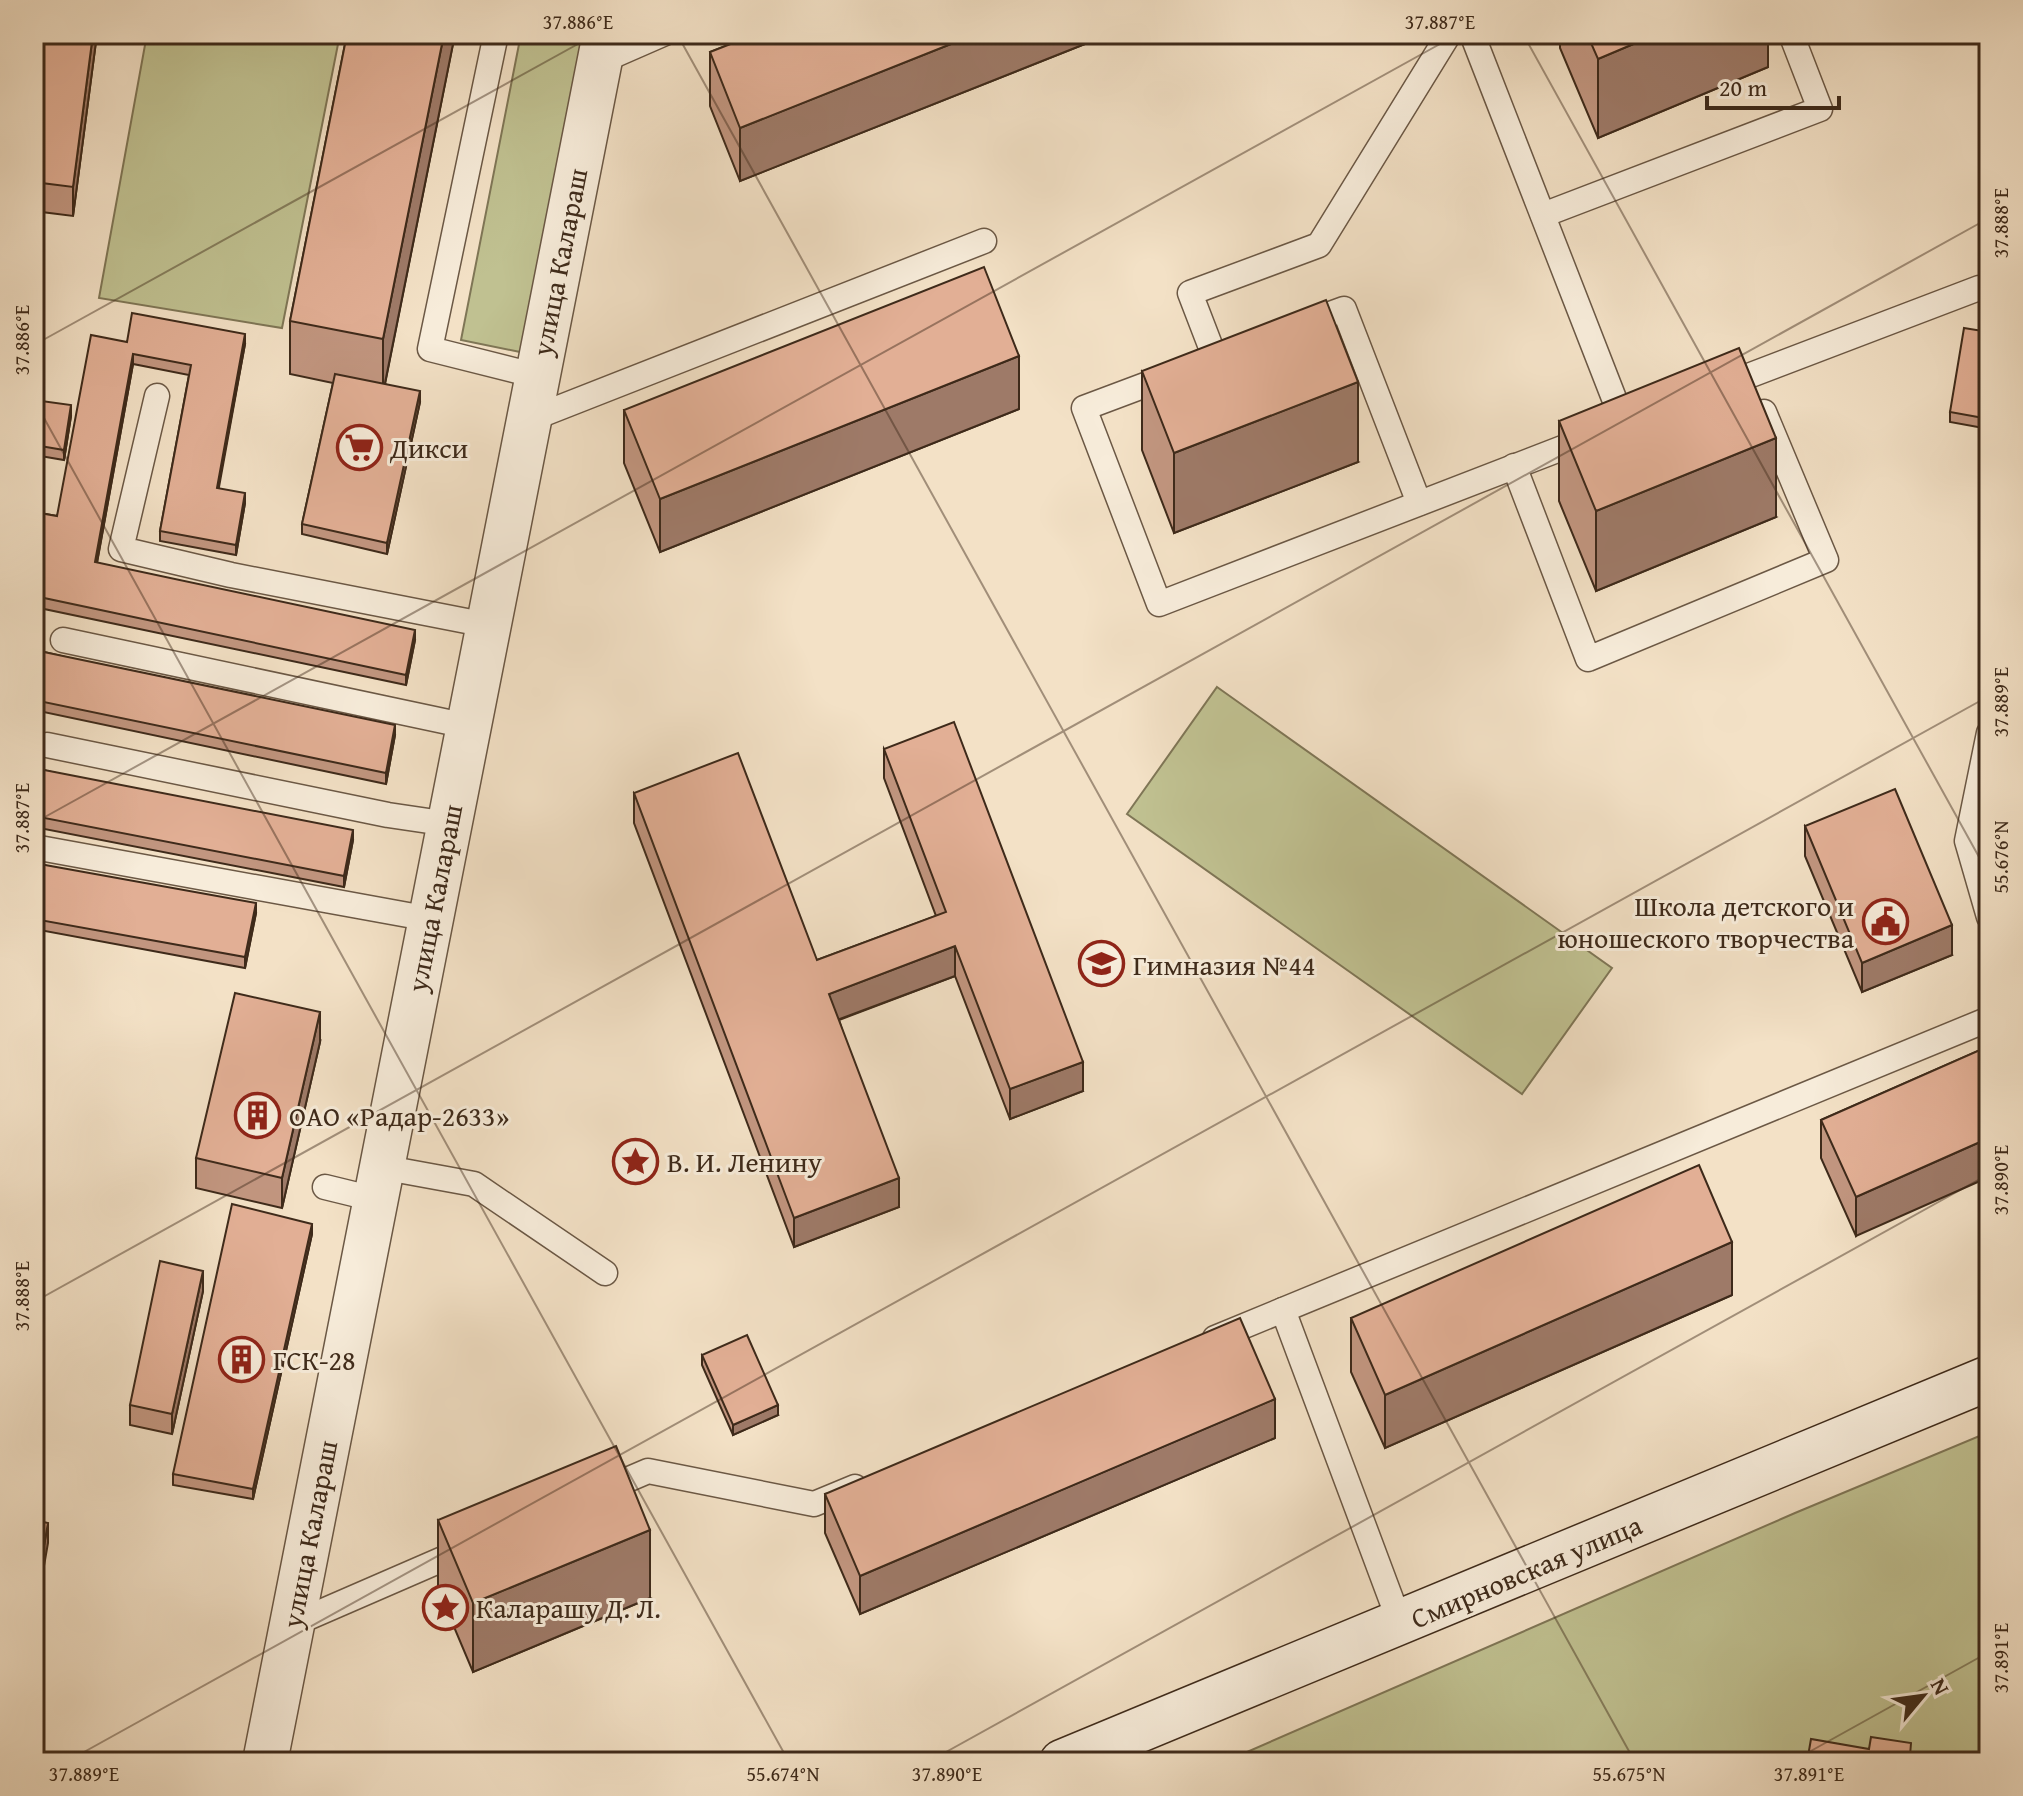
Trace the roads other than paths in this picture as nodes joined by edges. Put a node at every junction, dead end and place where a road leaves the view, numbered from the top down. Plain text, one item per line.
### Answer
1 (496, 34) edge
2 (663, 34) edge
3 (1449, 34) edge
4 (1472, 34) edge
5 (1791, 34) edge
6 (602, 48) edge
7 (1543, 215) junction
8 (984, 241) dead end
9 (1989, 291) edge
10 (1286, 331) edge
11 (1243, 347) edge
12 (1215, 358) junction
13 (537, 376) junction
14 (1749, 376) junction
15 (1707, 392) edge
16 (157, 396) dead end
17 (1652, 413) edge
18 (528, 420) junction
19 (1624, 424) junction
20 (1514, 466) junction
21 (1419, 503) junction
22 (487, 625) junction
23 (63, 640) dead end
24 (467, 726) junction
25 (1989, 733) edge
26 (47, 745) dead end
27 (449, 824) junction
28 (34, 847) edge
29 (1989, 917) edge
30 (430, 919) junction
31 (1989, 1019) edge
32 (378, 1183) junction
33 (325, 1187) dead end
34 (605, 1273) dead end
35 (1283, 1310) junction
36 (1195, 1347) edge
37 (1989, 1378) edge
38 (873, 1480) edge
39 (575, 1502) edge
40 (488, 1540) edge
41 (1400, 1623) junction
42 (291, 1625) junction
43 (265, 1762) edge
44 (1062, 1762) edge

1 - 13 lane
2 - 6 lane
3 - 12 lane
4 - 7 lane
5 - 7 lane
6 - 13 street, улица Калараш
7 - 19 lane
8 - 18 lane
9 - 14 lane
10 - 21 lane
11 - 12 lane
12 - 21 lane
13 - 18 street, улица Калараш
14 - 15 lane
14 - 20 lane
16 - 22 lane
17 - 19 lane
18 - 22 street, улица Калараш
19 - 20 lane
20 - 21 lane
22 - 24 street, улица Калараш
23 - 24 lane
24 - 27 street, улица Калараш
25 - 29 lane
26 - 27 lane
27 - 30 street, улица Калараш
28 - 30 lane
30 - 32 street, улица Калараш
31 - 35 lane
32 - 33 lane
32 - 34 lane
32 - 42 street, улица Калараш
35 - 36 lane
35 - 41 lane
37 - 41 street, Смирновская улица
38 - 39 lane
40 - 42 lane
41 - 44 street, Смирновская улица
42 - 43 street, улица Калараш

